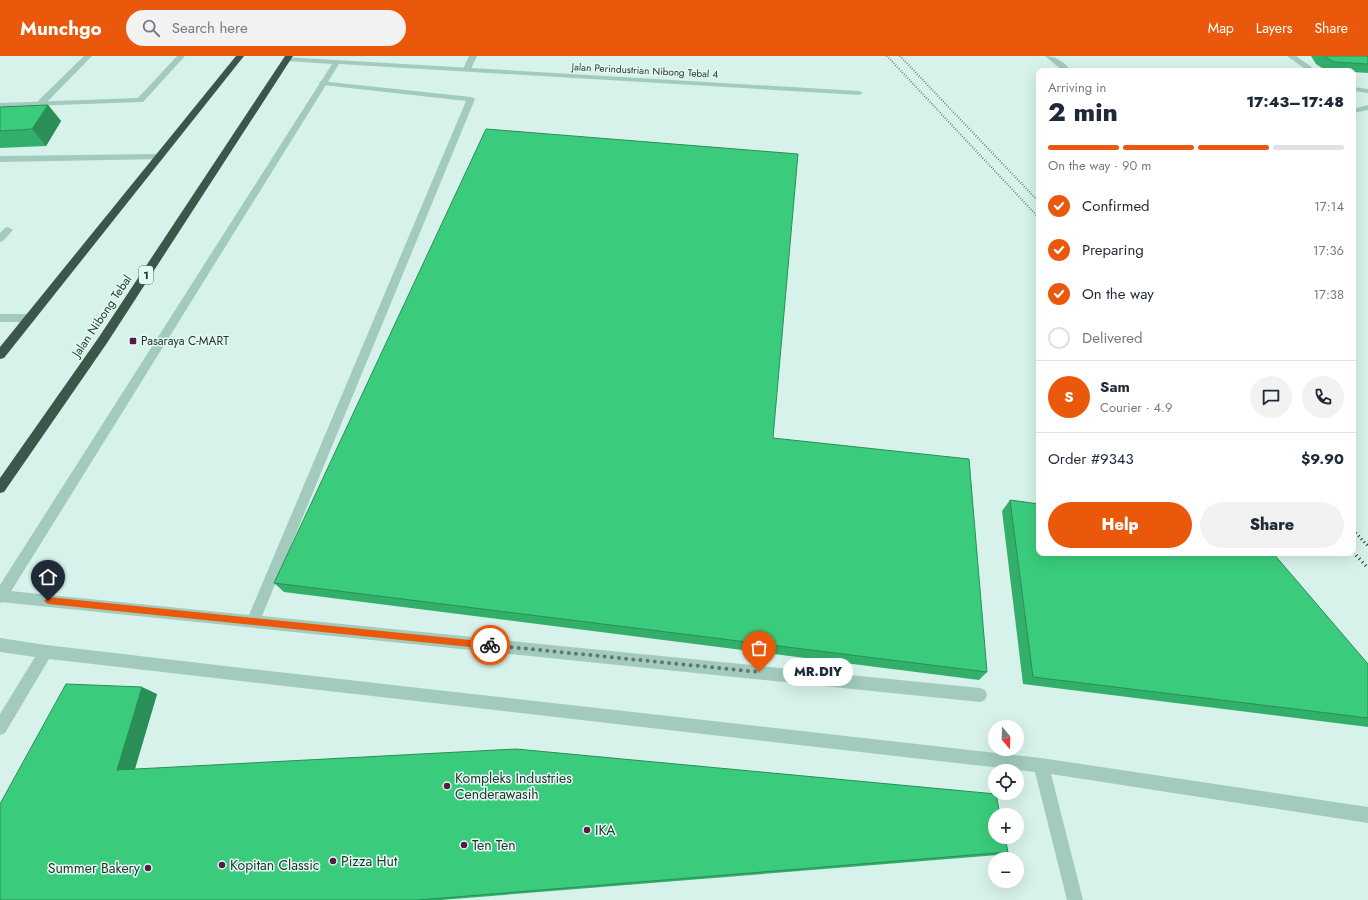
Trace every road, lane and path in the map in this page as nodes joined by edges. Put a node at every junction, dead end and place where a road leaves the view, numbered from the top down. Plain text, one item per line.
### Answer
1 (88, 56) edge
2 (181, 56) edge
3 (240, 56) edge
4 (473, 56) edge
5 (1049, 56) edge
6 (1291, 56) edge
7 (290, 57) edge
8 (337, 62) junction
9 (1065, 68) edge
10 (1309, 68) edge
11 (467, 69) junction
12 (323, 83) junction
13 (1356, 89) edge
14 (1366, 91) edge
15 (859, 93) dead end
16 (1368, 99) edge
17 (41, 103) junction
18 (0, 105) edge
19 (1368, 107) edge
20 (1356, 111) edge
21 (159, 157) junction
22 (0, 159) edge
23 (8, 230) dead end
24 (0, 239) edge
25 (0, 318) edge
26 (30, 318) junction
27 (0, 355) edge
28 (0, 488) edge
29 (0, 596) edge
30 (253, 621) junction
31 (0, 645) edge
32 (46, 652) junction
33 (980, 695) dead end
34 (0, 728) edge
35 (1041, 765) junction
36 (1368, 815) edge
37 (1075, 900) edge

1 - 17 street
2 - 17 street
3 - 21 highway
4 - 11 street
5 - 9 street
6 - 10 street
7 - 8 street, Jalan Perindustrian Nibong Tebal 4
7 - 28 highway, Jalan Nibong Tebal / 1
8 - 11 street, Jalan Perindustrian Nibong Tebal 4
8 - 12 street
11 - 15 street, Jalan Perindustrian Nibong Tebal 4
12 - 29 street
12 - 30 street
13 - 14 street
14 - 16 street
17 - 18 street
19 - 20 street
21 - 22 street
21 - 26 highway
23 - 24 street
25 - 26 street
26 - 27 highway
29 - 30 street
30 - 33 street
31 - 32 street
32 - 34 street
32 - 35 street
35 - 36 street
35 - 37 street

